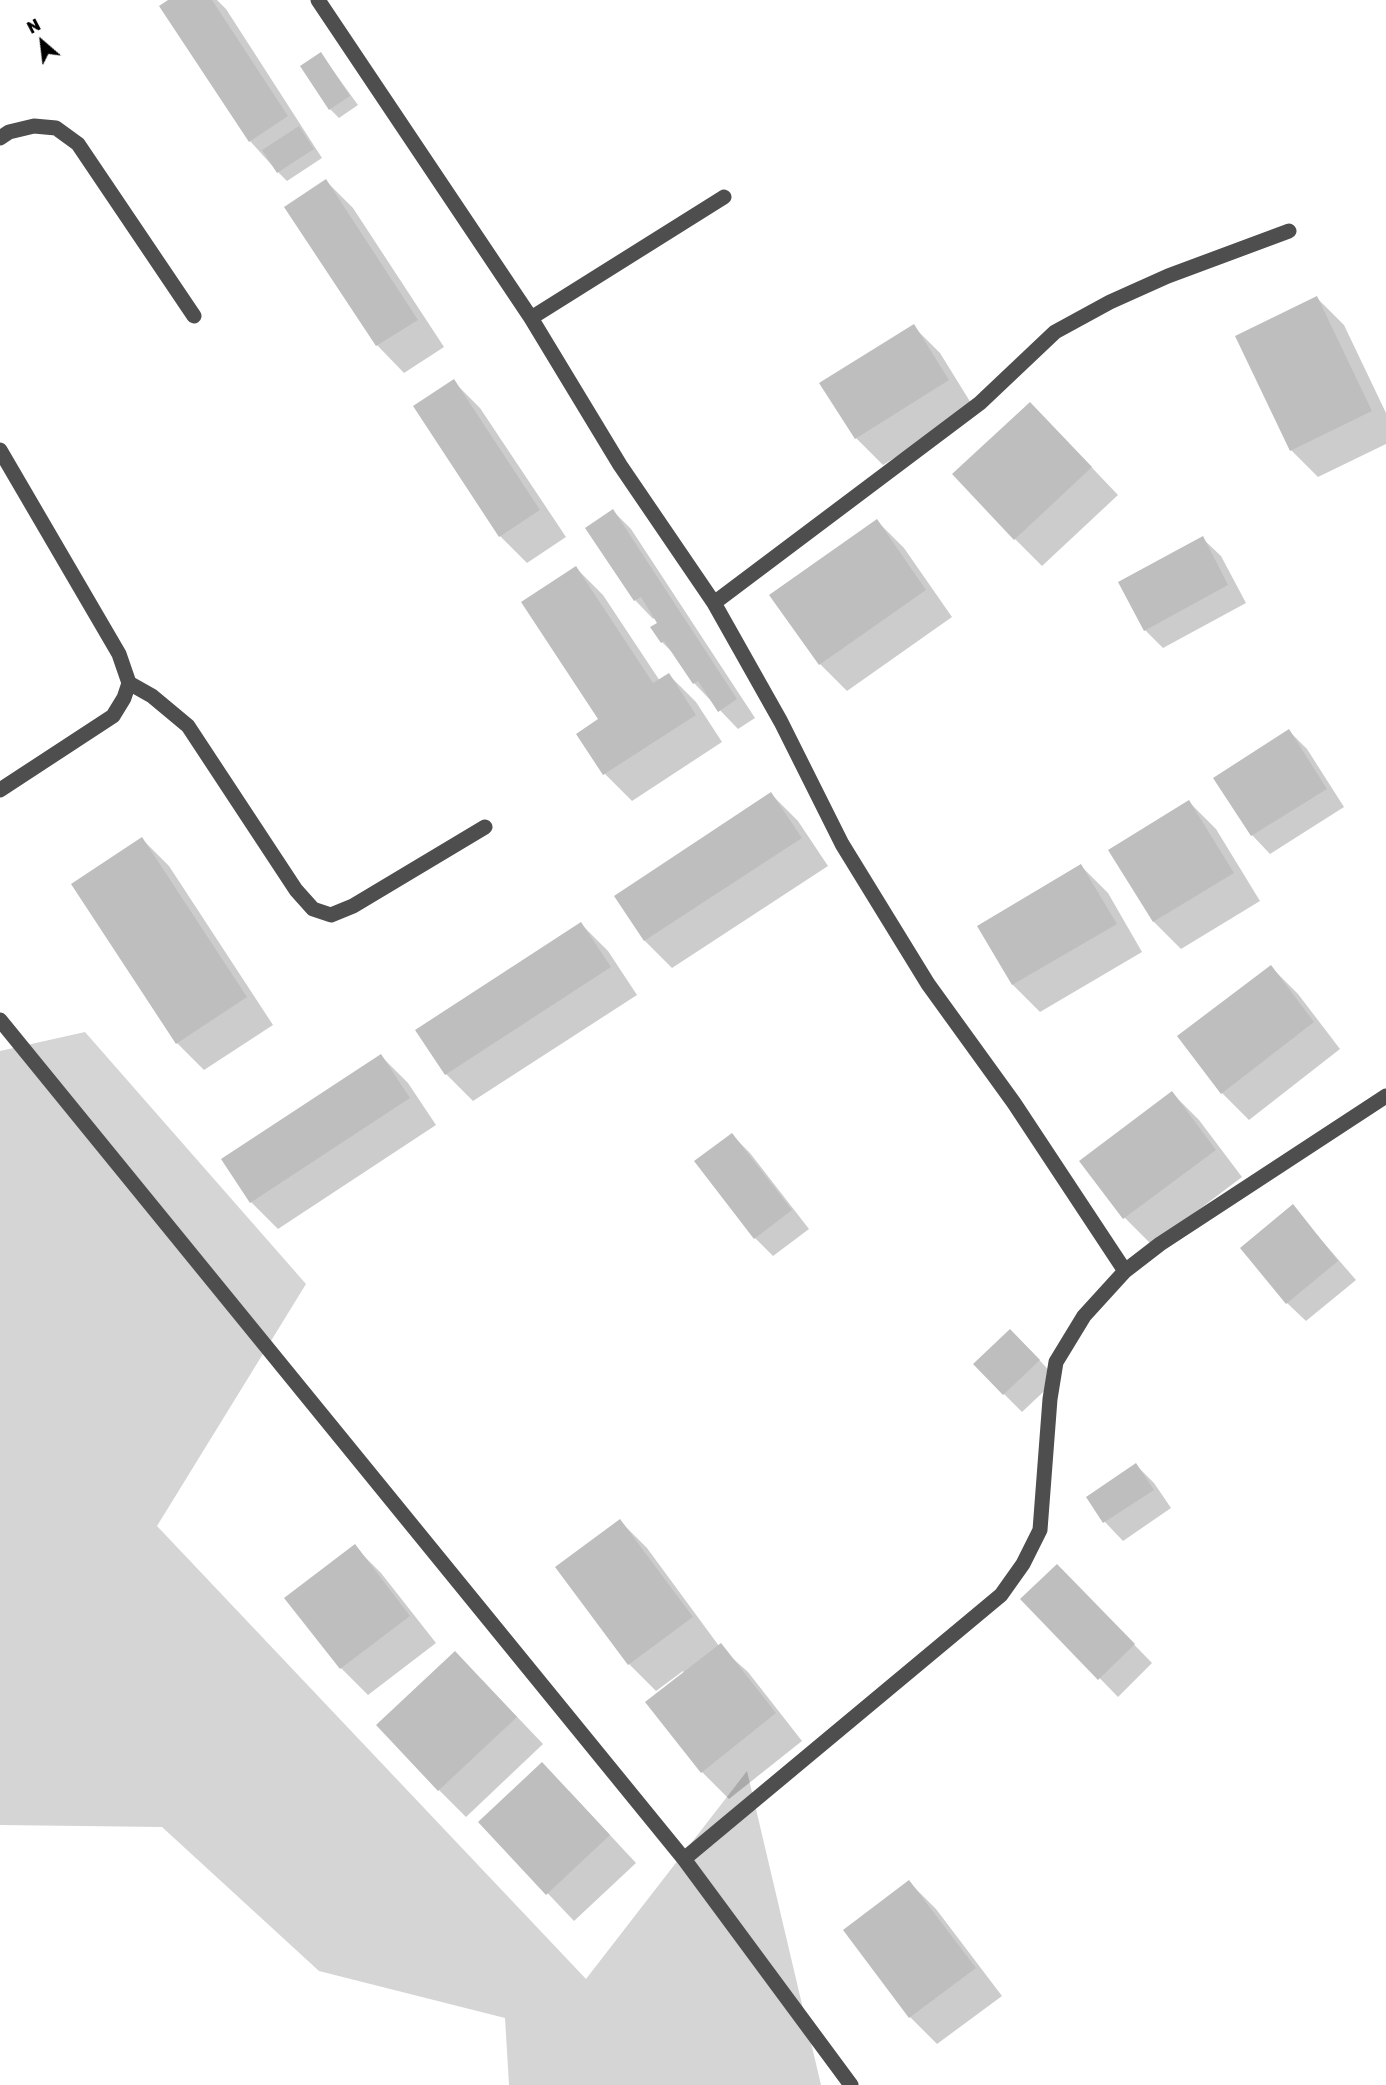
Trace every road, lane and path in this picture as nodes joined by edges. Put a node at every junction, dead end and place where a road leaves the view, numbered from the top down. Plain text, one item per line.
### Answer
1 (318, 0) edge
2 (0, 138) edge
3 (724, 197) dead end
4 (1288, 231) dead end
5 (194, 316) dead end
6 (531, 318) junction
7 (0, 450) edge
8 (714, 603) junction
9 (129, 683) junction
10 (0, 790) edge
11 (485, 827) dead end
12 (0, 1020) edge
13 (1386, 1096) edge
14 (1125, 1271) junction
15 (684, 1859) junction
16 (851, 2085) edge

1 - 6 street
2 - 5 street
3 - 6 street
4 - 8 street
6 - 8 street
7 - 9 street
8 - 14 street
9 - 10 street
9 - 11 street
12 - 15 street
13 - 14 street
14 - 15 street
15 - 16 street

